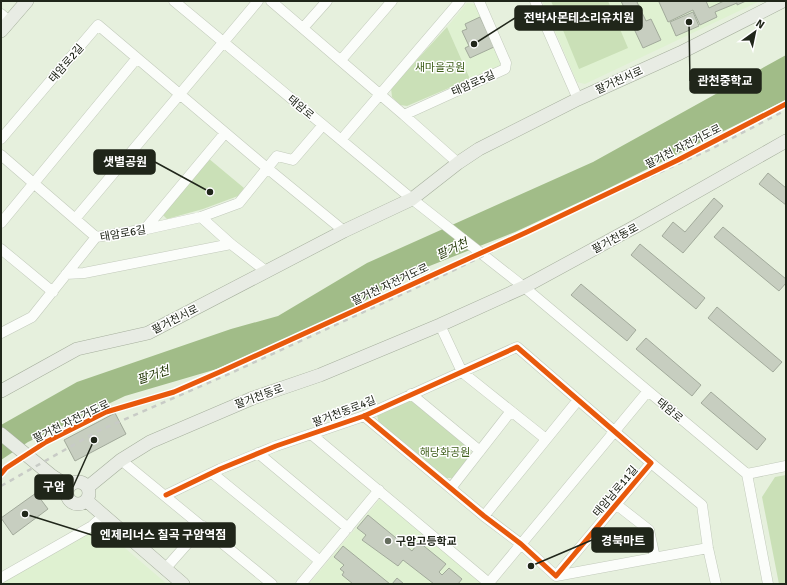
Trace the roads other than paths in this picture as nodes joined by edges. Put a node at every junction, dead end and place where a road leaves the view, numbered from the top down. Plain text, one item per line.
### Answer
1 (27, 1) edge
2 (174, 1) edge
3 (258, 1) edge
4 (271, 1) edge
5 (327, 1) edge
6 (392, 1) edge
7 (460, 1) edge
8 (479, 1) edge
9 (535, 1) edge
10 (782, 1) edge
11 (5, 18) edge
12 (304, 28) junction
13 (1, 31) edge
14 (223, 42) junction
15 (137, 58) junction
16 (341, 60) junction
17 (180, 94) junction
18 (380, 94) junction
19 (578, 99) junction
20 (404, 115) junction
21 (323, 125) junction
22 (225, 133) junction
23 (1, 139) edge
24 (341, 140) junction
25 (786, 141) edge
26 (1, 155) edge
27 (458, 163) junction
28 (267, 168) junction
29 (33, 184) junction
30 (412, 199) junction
31 (201, 217) junction
32 (75, 219) junction
33 (1, 223) edge
34 (145, 229) junction
35 (344, 231) junction
36 (96, 237) junction
37 (231, 244) junction
38 (1, 249) edge
39 (267, 272) junction
40 (66, 274) junction
41 (524, 287) junction
42 (53, 292) junction
43 (440, 325) junction
44 (1, 333) edge
45 (462, 372) junction
46 (1, 391) edge
47 (648, 391) junction
48 (411, 394) junction
49 (578, 400) junction
50 (511, 411) junction
51 (364, 416) junction
52 (614, 432) junction
53 (1, 434) edge
54 (311, 434) junction
55 (546, 439) junction
56 (480, 451) junction
57 (258, 453) junction
58 (121, 460) junction
59 (651, 463) junction
60 (786, 466) edge
61 (212, 473) junction
62 (747, 474) junction
63 (69, 486) junction
64 (88, 486) junction
65 (451, 488) junction
66 (379, 490) junction
67 (166, 495) junction
68 (86, 501) junction
69 (617, 505) junction
70 (103, 516) junction
71 (484, 516) junction
72 (203, 526) junction
73 (348, 528) junction
74 (521, 544) junction
75 (708, 548) junction
76 (655, 558) junction
77 (320, 561) junction
78 (165, 569) junction
79 (556, 576) junction
80 (1, 578) edge
81 (183, 584) edge
82 (272, 584) edge
83 (301, 584) edge
84 (489, 584) edge
85 (716, 584) edge
86 (768, 584) edge

1 - 11 main road
2 - 14 street, 태암로
3 - 14 street
4 - 12 street
5 - 12 street
6 - 16 street
7 - 18 street
8 - 20 street, 태암로5길
9 - 19 street
10 - 19 main road, 팔거천서로
11 - 13 main road
12 - 16 street
14 - 17 street
14 - 21 street, 태암로
15 - 17 street
15 - 23 street, 태암로2길
15 - 29 street
16 - 18 street
17 - 22 street
17 - 32 street
18 - 20 street
18 - 24 street
19 - 27 main road, 팔거천서로
20 - 27 street
21 - 24 street, 태암로
21 - 28 street, 태암로6길
22 - 28 street
22 - 34 street
24 - 30 street, 태암로
25 - 41 main road, 팔거천동로
26 - 29 street
27 - 30 main road, 팔거천서로
28 - 31 street, 태암로6길
28 - 35 street
29 - 32 street
29 - 33 street
30 - 35 main road, 팔거천서로
30 - 41 street, 태암로
31 - 34 street, 태암로6길
31 - 37 street
32 - 36 street
34 - 36 street, 태암로6길
35 - 39 main road, 팔거천서로
36 - 40 street, 태암로6길
37 - 39 street
37 - 40 street
38 - 42 street
39 - 46 main road, 팔거천서로
40 - 42 street, 태암로6길
41 - 43 main road, 팔거천동로
41 - 47 street, 태암로
42 - 44 street, 태암로6길
43 - 45 street
43 - 58 main road, 팔거천동로
45 - 48 street, 팔거천동로4길
45 - 49 street, 태암남로11길
45 - 50 street
47 - 52 street
47 - 62 street, 태암로
48 - 51 street, 팔거천동로4길
48 - 56 street
49 - 52 street, 태암남로11길
49 - 55 street
50 - 55 street
50 - 56 street
51 - 54 street, 팔거천동로4길
51 - 65 street
52 - 59 street, 태암남로11길
52 - 74 street
53 - 63 main road
54 - 57 street, 팔거천동로4길
54 - 66 street, 팔거천동로4길
55 - 71 street
56 - 65 street
57 - 61 street, 팔거천동로4길
57 - 73 street
58 - 64 main road, 팔거천동로
58 - 67 street
59 - 69 street, 태암남로11길
59 - 75 street
60 - 62 street
61 - 67 street, 팔거천동로4길
61 - 77 street
62 - 86 street
63 - 64 main road
63 - 68 main road
64 - 68 main road
65 - 71 street
66 - 73 street
66 - 84 street, 팔거천동로4길
67 - 72 street
68 - 70 main road
69 - 76 street, 태암남로11길
69 - 79 street, 태암남로11길
70 - 78 main road
70 - 80 street
71 - 74 street
72 - 78 street
72 - 82 street
73 - 77 street
74 - 79 street
74 - 84 street
75 - 76 street
75 - 85 street
76 - 79 street
77 - 83 street
78 - 81 main road

